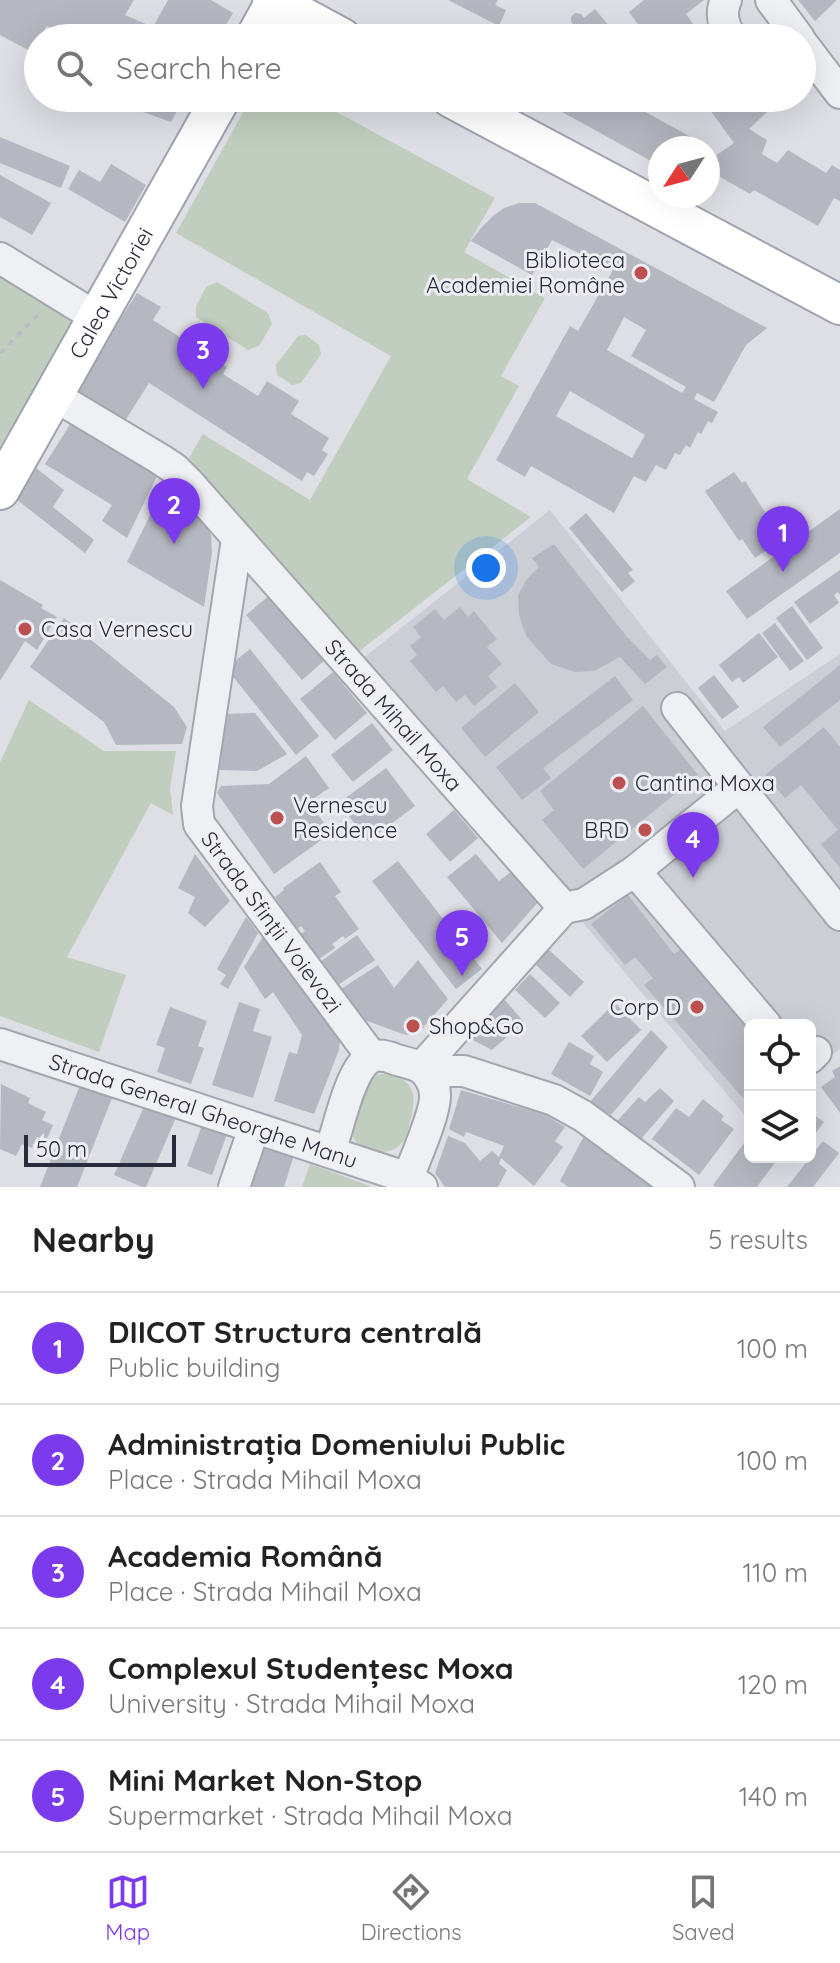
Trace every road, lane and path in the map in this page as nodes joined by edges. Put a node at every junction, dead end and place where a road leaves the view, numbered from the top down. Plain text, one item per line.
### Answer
1 (726, 0) edge
2 (771, 0) edge
3 (274, 1) edge
4 (262, 24) edge
5 (316, 24) edge
6 (724, 24) edge
7 (787, 24) edge
8 (816, 62) edge
9 (838, 89) edge
10 (213, 112) edge
11 (477, 112) edge
12 (0, 258) edge
13 (50, 302) dead end
14 (840, 305) edge
15 (96, 319) junction
16 (0, 353) edge
17 (53, 395) junction
18 (0, 490) edge
19 (237, 539) junction
20 (677, 708) dead end
21 (739, 787) junction
22 (635, 871) junction
23 (564, 908) junction
24 (840, 915) edge
25 (761, 1019) edge
26 (0, 1044) edge
27 (372, 1057) junction
28 (426, 1074) junction
29 (254, 1128) junction
30 (330, 1152) junction
31 (415, 1182) edge
32 (234, 1187) edge
33 (679, 1187) edge

1 - 6 street
2 - 7 street
3 - 4 main road
3 - 5 main road
8 - 9 street
10 - 15 main road, Calea Victoriei
11 - 14 main road
12 - 15 street
13 - 16 path
15 - 17 main road, Calea Victoriei
17 - 18 main road, Calea Victoriei
17 - 19 street, Strada Mihail Moxa
19 - 23 street, Strada Mihail Moxa
19 - 27 street, Strada Sfinții Voievozi
20 - 21 street
21 - 22 street
21 - 24 street
22 - 23 street
22 - 25 street
23 - 28 street
26 - 29 street, Strada General Gheorghe Manu
27 - 28 street
27 - 30 street
28 - 31 street
28 - 33 street
29 - 30 street, Strada General Gheorghe Manu
29 - 32 street
30 - 31 street, Strada General Gheorghe Manu

